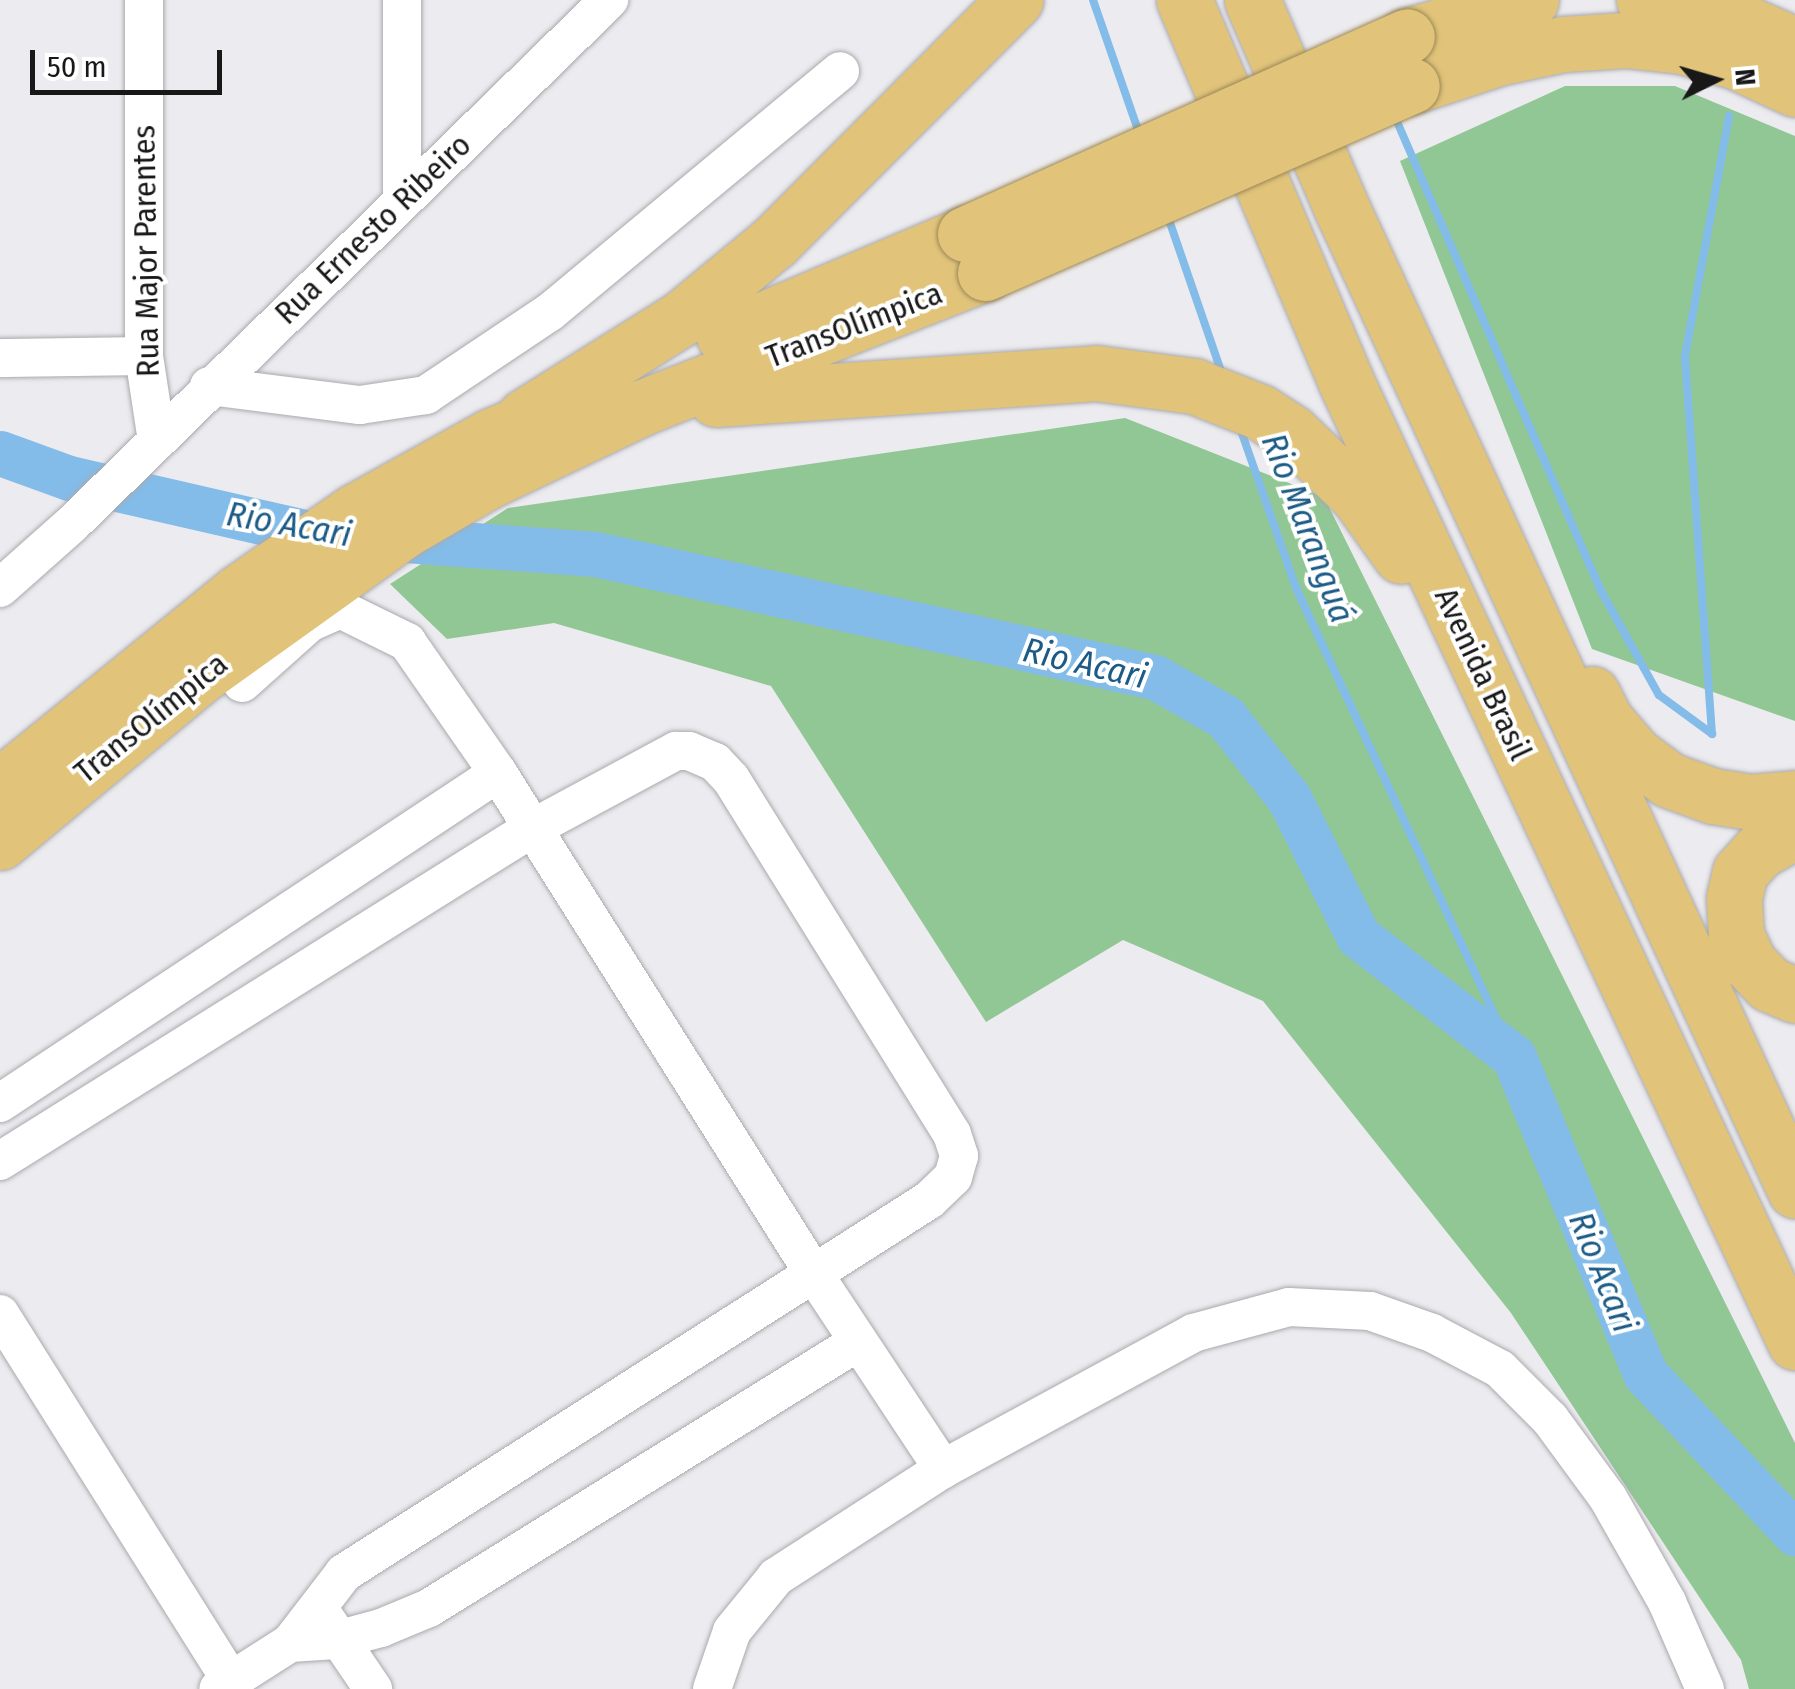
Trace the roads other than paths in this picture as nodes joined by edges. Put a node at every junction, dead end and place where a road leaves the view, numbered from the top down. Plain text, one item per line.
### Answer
1 (144, 0) edge
2 (402, 0) edge
3 (609, 0) edge
4 (1184, 0) edge
5 (1252, 0) edge
6 (1531, 0) edge
7 (1644, 0) edge
8 (1012, 5) edge
9 (1795, 46) edge
10 (1410, 61) junction
11 (840, 71) dead end
12 (1795, 89) edge
13 (402, 200) junction
14 (1342, 209) junction
15 (975, 254) junction
16 (144, 356) junction
17 (0, 358) edge
18 (210, 386) junction
19 (643, 408) junction
20 (486, 439) junction
21 (148, 449) junction
22 (58, 537) junction
23 (0, 548) edge
24 (0, 588) edge
25 (1485, 677) junction
26 (242, 683) dead end
27 (498, 773) junction
28 (0, 786) edge
29 (1795, 798) edge
30 (531, 829) junction
31 (1795, 831) edge
32 (0, 842) edge
33 (203, 968) junction
34 (1795, 994) edge
35 (235, 1014) junction
36 (0, 1103) edge
37 (0, 1161) edge
38 (1795, 1190) edge
39 (814, 1274) junction
40 (0, 1314) edge
41 (858, 1342) junction
42 (1795, 1342) edge
43 (943, 1469) junction
44 (318, 1602) junction
45 (336, 1640) junction
46 (290, 1642) junction
47 (224, 1685) edge
48 (373, 1689) edge
49 (712, 1689) edge
50 (1705, 1689) edge

1 - 16 street, Rua Major Parentes
2 - 13 street
3 - 13 street, Rua Ernesto Ribeiro
4 - 25 highway, Avenida Brasil
5 - 14 highway, Avenida Brasil
6 - 10 highway, TransOlímpica
7 - 9 highway
8 - 20 highway
10 - 12 highway, TransOlímpica
10 - 15 highway, TransOlímpica, bridge
11 - 18 street
13 - 18 street, Rua Ernesto Ribeiro
14 - 29 highway
14 - 38 highway, Avenida Brasil
15 - 19 highway, TransOlímpica
15 - 20 highway, TransOlímpica
16 - 17 street
16 - 21 street, Rua Major Parentes
18 - 21 street, Rua Ernesto Ribeiro
19 - 25 highway
19 - 32 highway, TransOlímpica
20 - 28 highway, TransOlímpica
21 - 22 street, Rua Ernesto Ribeiro
22 - 23 street
22 - 24 street, Rua Ernesto Ribeiro
25 - 42 highway, Avenida Brasil
26 - 27 street
27 - 30 street
27 - 33 street
30 - 35 street
30 - 39 street
30 - 39 street
31 - 34 highway
33 - 35 street
33 - 36 street
35 - 37 street
39 - 41 street
39 - 44 street
40 - 47 street
41 - 43 street
41 - 45 street
43 - 49 street
43 - 50 street
44 - 45 street
44 - 46 street
45 - 46 street
45 - 48 street
46 - 47 street

